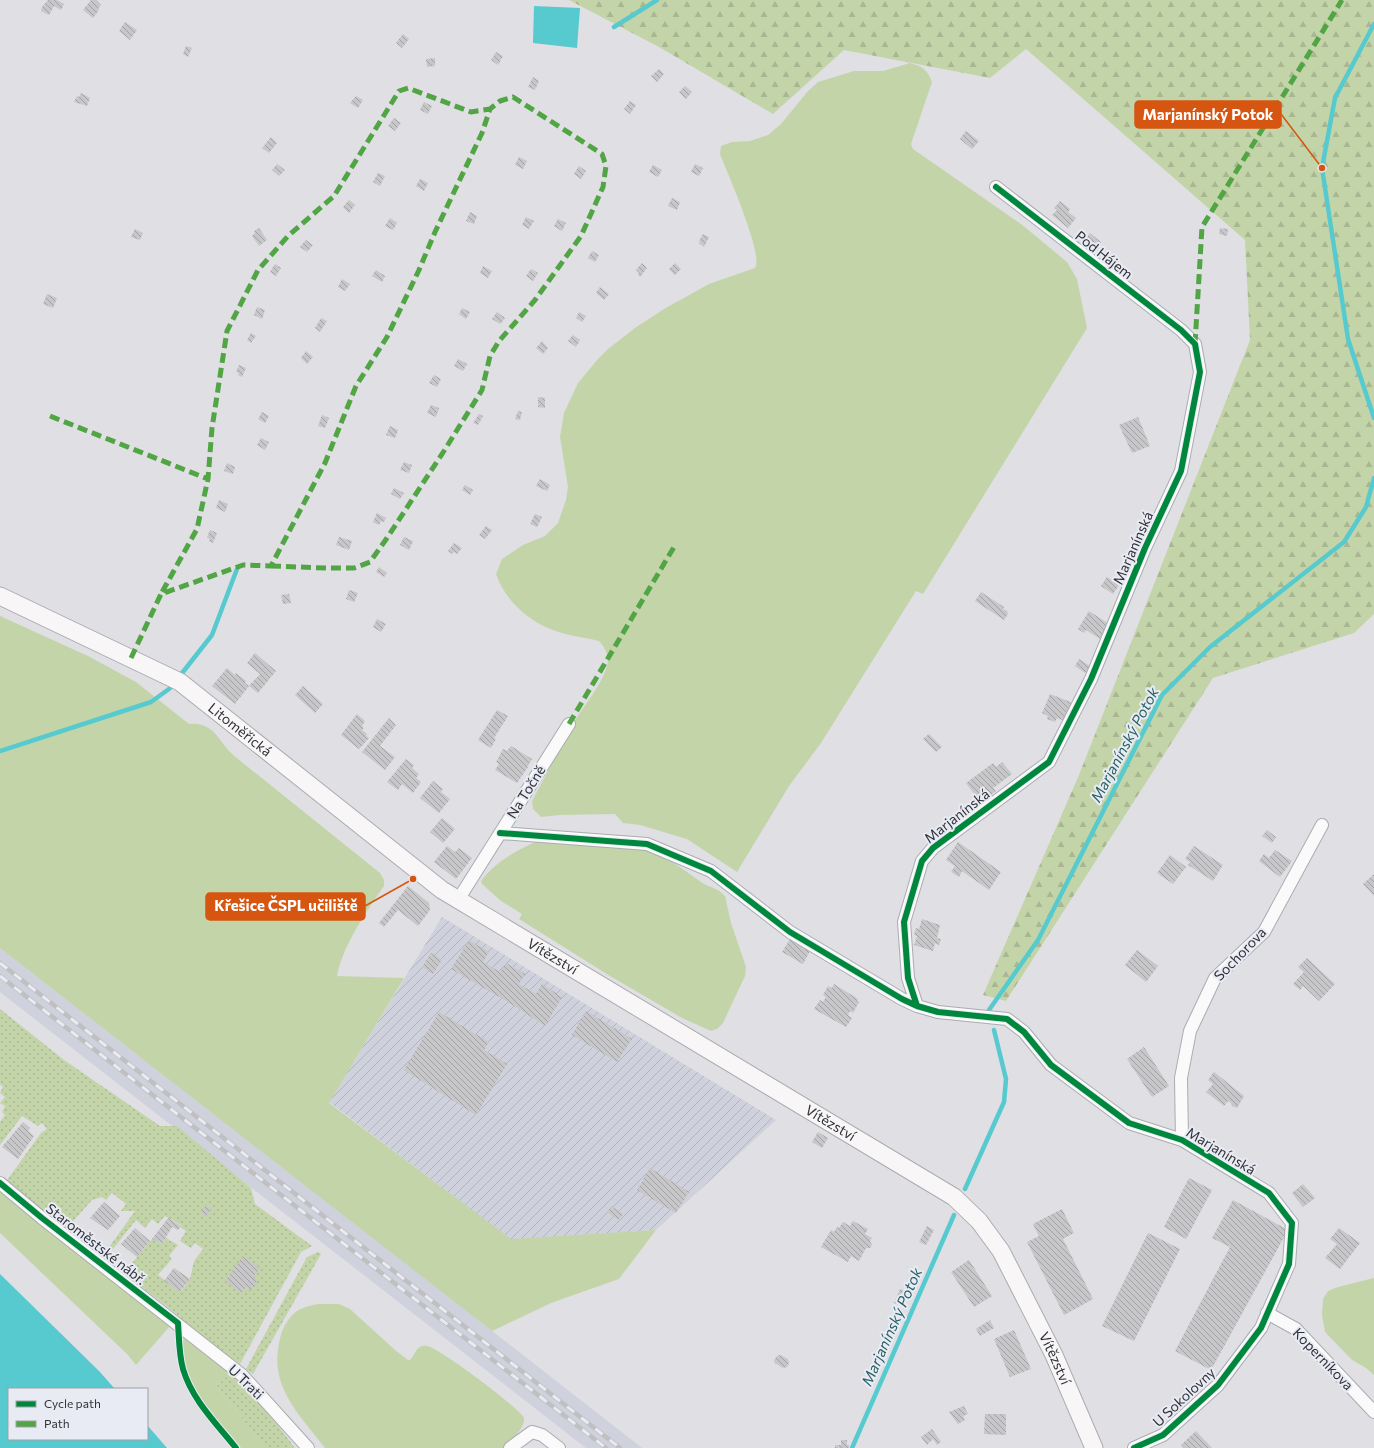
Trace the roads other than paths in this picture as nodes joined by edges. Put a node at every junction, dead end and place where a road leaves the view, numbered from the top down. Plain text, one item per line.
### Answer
1 (996, 187) dead end
2 (1195, 344) joint
3 (0, 596) edge
4 (568, 724) dead end
5 (1322, 825) dead end
6 (500, 833) junction
7 (458, 900) junction
8 (917, 1006) junction
9 (1182, 1140) junction
10 (0, 1183) edge
11 (1267, 1313) junction
12 (178, 1323) joint
13 (1374, 1412) edge
14 (308, 1448) edge
15 (510, 1448) edge
16 (559, 1448) edge
17 (1094, 1448) edge
18 (1134, 1448) edge

1 - 2 street, Pod Hájem
2 - 8 street, Marjanínská
3 - 7 main road, Litoměřická
4 - 6 street, Na Točně
5 - 9 street, Sochorova
6 - 7 street, Na Točně
6 - 8 street
7 - 17 main road, Vítězství
8 - 9 street, Marjanínská
9 - 11 street, Marjanínská
10 - 12 street, Staroměstské nábř.
11 - 13 street, Koperníkova
11 - 18 street, U Sokolovny
12 - 14 street, U Trati
15 - 16 street

